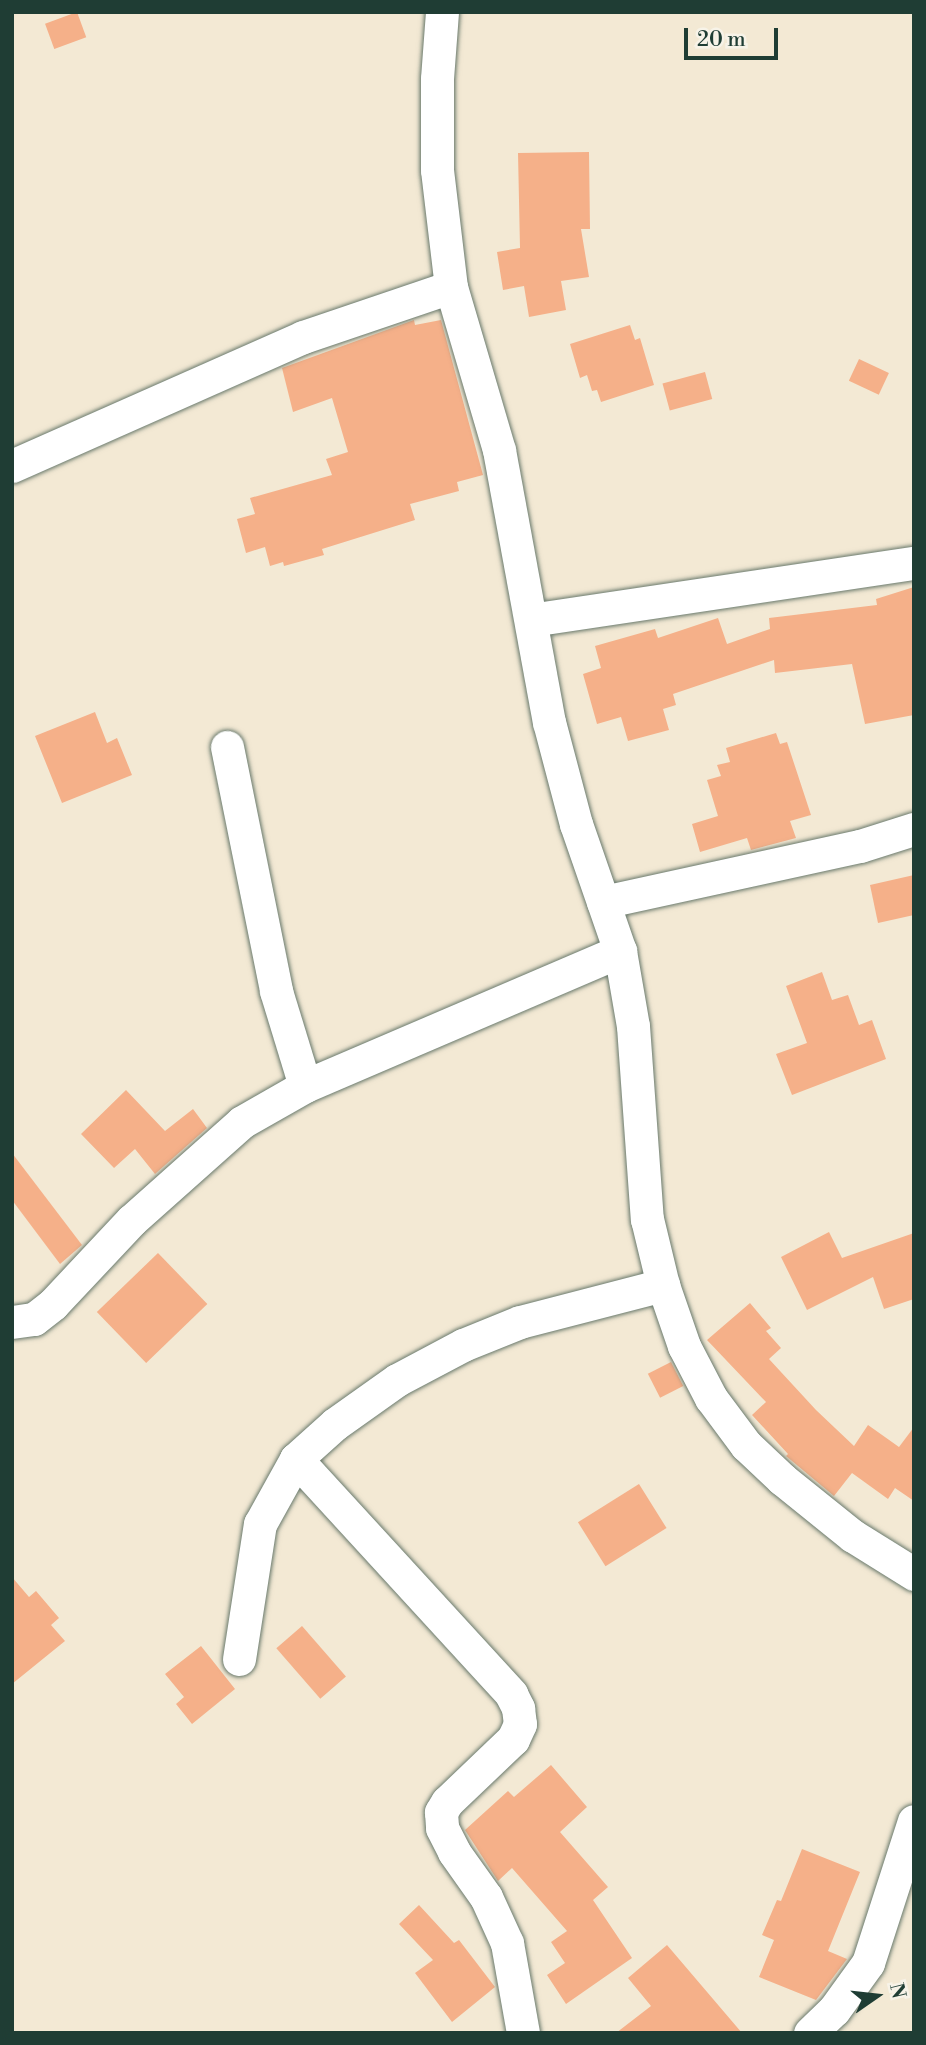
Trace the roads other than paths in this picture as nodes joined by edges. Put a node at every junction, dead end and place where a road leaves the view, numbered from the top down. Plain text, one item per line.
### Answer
1 (442, 12) edge
2 (450, 287) junction
3 (12, 466) edge
4 (914, 563) edge
5 (531, 620) junction
6 (227, 747) dead end
7 (914, 829) edge
8 (603, 902) junction
9 (620, 951) junction
10 (305, 1086) junction
11 (663, 1285) junction
12 (12, 1322) edge
13 (296, 1459) junction
14 (914, 1574) edge
15 (239, 1659) dead end
16 (914, 1821) edge
17 (523, 2033) edge
18 (810, 2033) edge

1 - 2 street
2 - 3 street
2 - 5 street
4 - 5 street
5 - 8 street
6 - 10 street
7 - 8 street
8 - 9 street
9 - 10 street
9 - 11 street
10 - 12 street
11 - 13 street
11 - 14 street
13 - 15 street
13 - 17 street
16 - 18 street

